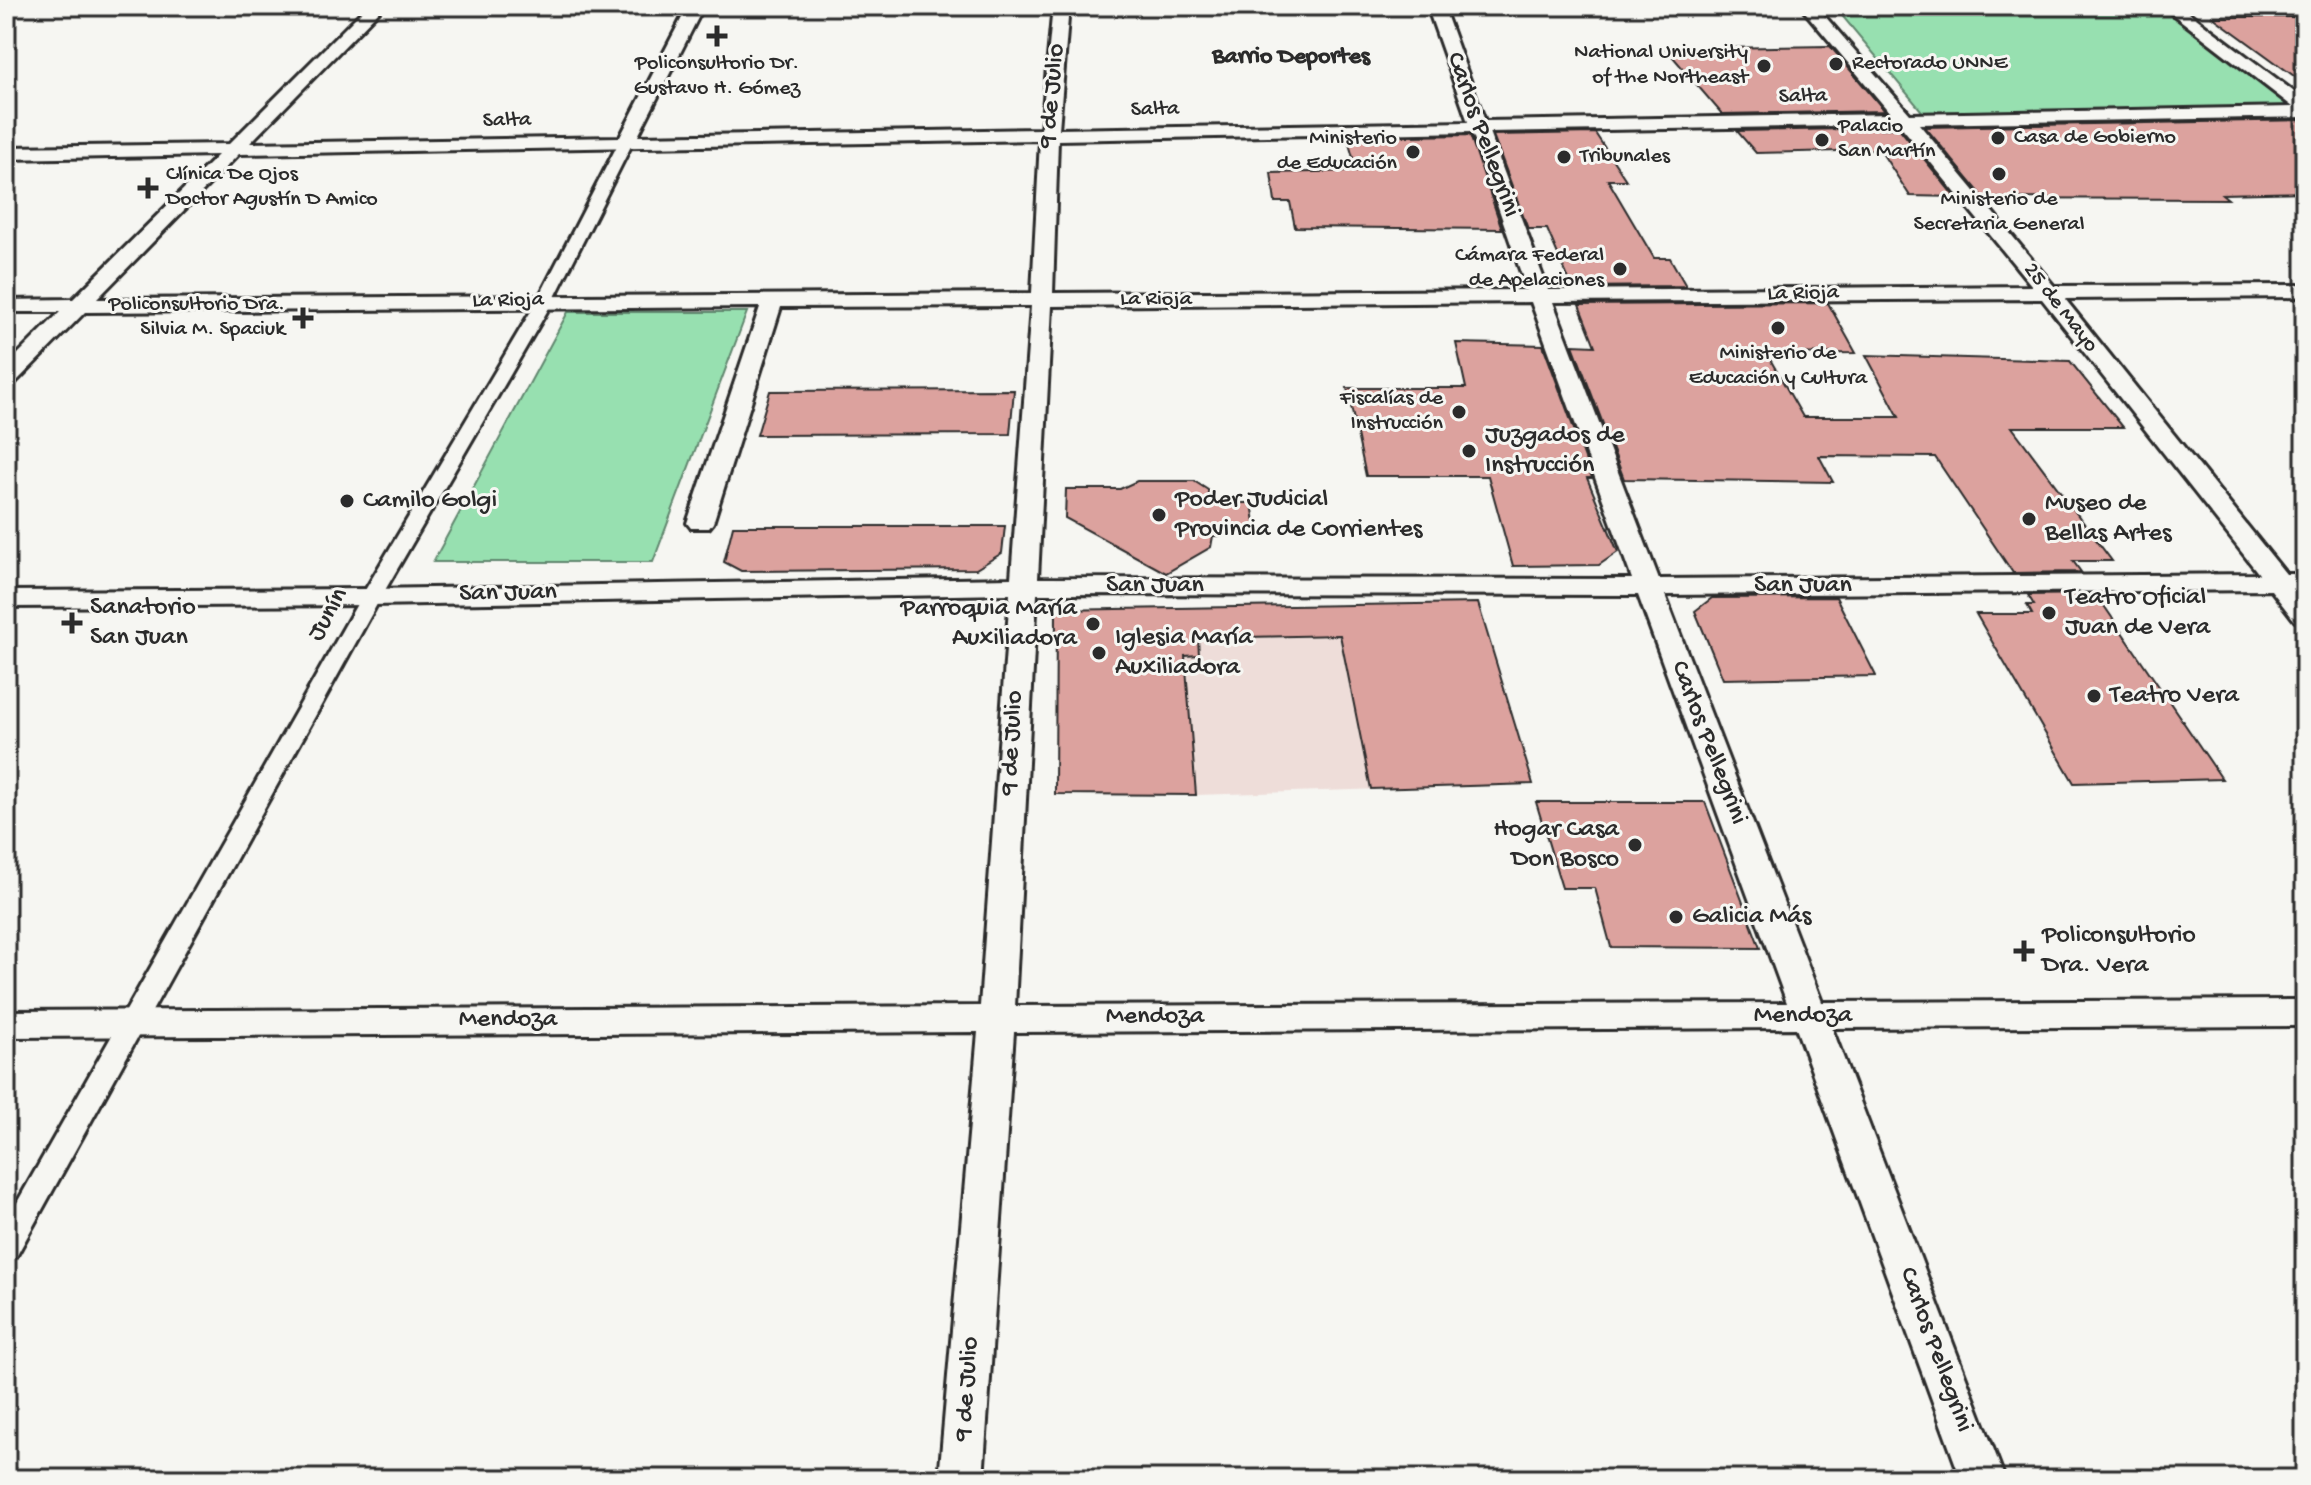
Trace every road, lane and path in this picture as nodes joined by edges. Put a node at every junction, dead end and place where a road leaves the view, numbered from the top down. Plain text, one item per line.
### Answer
1 (376, 6) edge
2 (696, 6) edge
3 (1061, 6) edge
4 (1435, 6) edge
5 (1808, 6) edge
6 (2170, 6) edge
7 (2305, 110) edge
8 (1902, 118) junction
9 (1481, 129) junction
10 (1049, 135) junction
11 (626, 142) junction
12 (235, 149) junction
13 (6, 153) edge
14 (2046, 291) junction
15 (2305, 291) edge
16 (1540, 297) junction
17 (773, 300) junction
18 (1042, 300) junction
19 (545, 301) junction
20 (80, 305) junction
21 (6, 306) edge
22 (6, 379) edge
23 (700, 523) dead end
24 (2292, 583) edge
25 (1023, 586) junction
26 (1649, 587) junction
27 (371, 597) junction
28 (6, 599) edge
29 (2305, 615) edge
30 (2305, 1013) edge
31 (1811, 1016) junction
32 (997, 1017) junction
33 (132, 1023) junction
34 (6, 1024) edge
35 (6, 1249) edge
36 (961, 1479) edge
37 (1983, 1479) edge

1 - 12 street
2 - 11 street, Junín
3 - 10 street, 9 de Julio
4 - 9 street, Carlos Pellegrini
5 - 8 street, 25 de Mayo
6 - 7 street
7 - 8 street, Salta
8 - 9 street, Salta
8 - 14 street, 25 de Mayo
9 - 10 street, Salta
9 - 16 street, Carlos Pellegrini
10 - 11 street, Salta
10 - 18 street, 9 de Julio
11 - 12 street, Salta
11 - 19 street, Junín
12 - 13 street, Salta
12 - 20 street
14 - 15 street, La Rioja
14 - 16 street, La Rioja
14 - 24 street, 25 de Mayo
16 - 18 street, La Rioja
16 - 26 street, Carlos Pellegrini
17 - 18 street, La Rioja
17 - 19 street, La Rioja
17 - 23 street
18 - 25 street, 9 de Julio
19 - 20 street, La Rioja
19 - 27 street, Junín
20 - 21 street, La Rioja
20 - 22 street
24 - 26 street, San Juan
24 - 29 street, 25 de Mayo
25 - 26 street, San Juan
25 - 27 street, San Juan
25 - 32 street, 9 de Julio
26 - 31 street, Carlos Pellegrini
27 - 28 street, San Juan
27 - 33 street, Junín
30 - 31 street, Mendoza
31 - 32 street, Mendoza
31 - 37 street, Carlos Pellegrini
32 - 33 street, Mendoza
32 - 36 street, 9 de Julio
33 - 34 street, Mendoza
33 - 35 street, Junín

